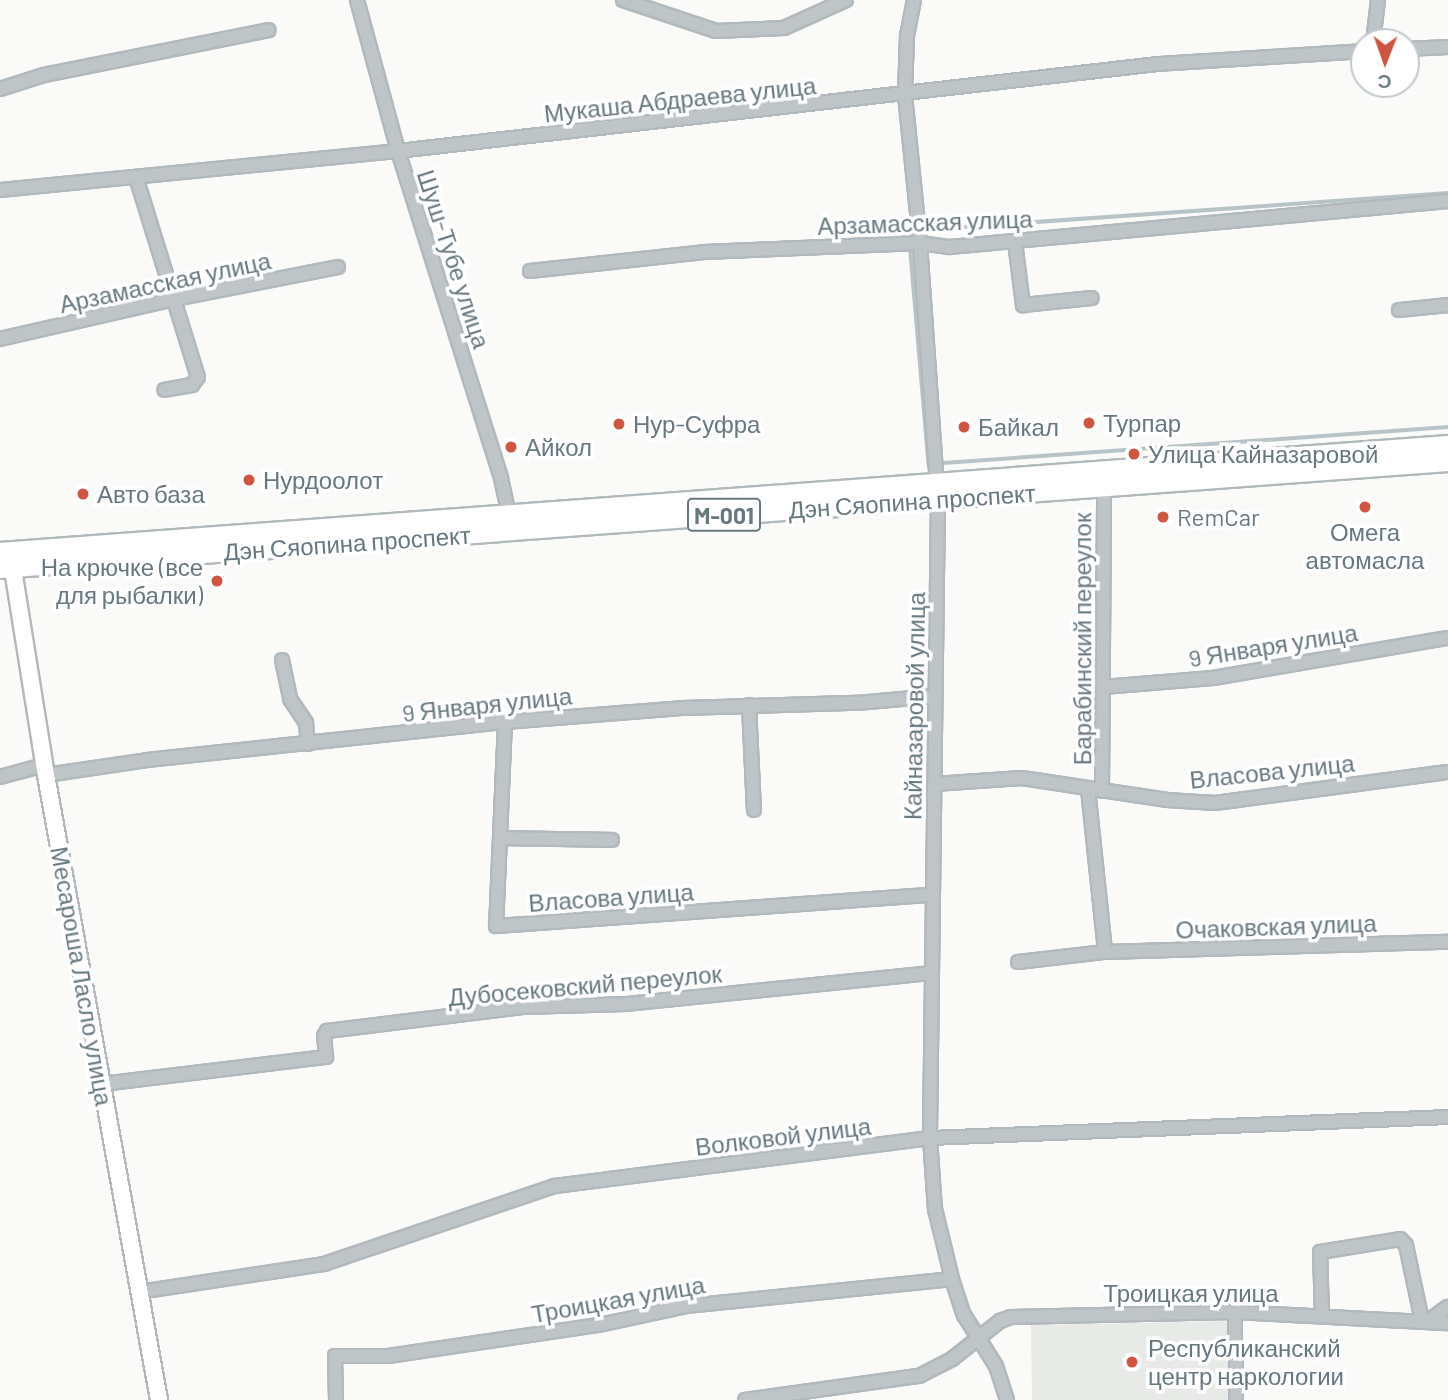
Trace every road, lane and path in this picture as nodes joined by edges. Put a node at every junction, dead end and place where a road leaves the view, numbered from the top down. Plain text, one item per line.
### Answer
1 (357, 0) edge
2 (623, 0) edge
3 (846, 0) edge
4 (914, 0) edge
5 (1378, 0) edge
6 (1375, 28) edge
7 (268, 30) dead end
8 (1448, 47) edge
9 (1420, 48) edge
10 (1350, 52) edge
11 (0, 89) edge
12 (905, 95) junction
13 (398, 151) junction
14 (136, 177) junction
15 (0, 190) edge
16 (1448, 201) edge
17 (1015, 242) junction
18 (920, 243) junction
19 (338, 267) dead end
20 (530, 271) dead end
21 (1092, 298) dead end
22 (175, 299) junction
23 (1448, 305) edge
24 (1399, 310) dead end
25 (0, 339) edge
26 (164, 390) dead end
27 (1448, 445) edge
28 (1448, 462) edge
29 (1235, 470) junction
30 (1104, 488) junction
31 (937, 491) junction
32 (509, 512) junction
33 (511, 531) junction
34 (6, 560) edge
35 (1448, 638) edge
36 (282, 660) dead end
37 (1103, 687) junction
38 (935, 696) junction
39 (749, 705) junction
40 (505, 722) junction
41 (308, 744) junction
42 (45, 770) junction
43 (1448, 772) edge
44 (0, 777) edge
45 (934, 784) junction
46 (1088, 789) junction
47 (1102, 791) junction
48 (754, 810) dead end
49 (501, 838) junction
50 (612, 840) dead end
51 (932, 895) junction
52 (1448, 942) edge
53 (1105, 952) junction
54 (1018, 962) dead end
55 (931, 973) junction
56 (102, 1084) junction
57 (1448, 1116) edge
58 (930, 1138) junction
59 (952, 1279) junction
60 (139, 1292) junction
61 (1448, 1307) edge
62 (1234, 1312) junction
63 (1322, 1315) junction
64 (1425, 1322) junction
65 (1448, 1323) edge
66 (979, 1340) junction
67 (159, 1400) edge
68 (336, 1400) edge
69 (745, 1400) edge
70 (1007, 1400) edge
71 (1236, 1400) edge

1 - 13 street, Шуш-Тубе улица
2 - 3 street
4 - 12 street, Кайназаровой улица
5 - 6 street
7 - 11 street
8 - 9 street
10 - 12 street, Мукаша Абдраева улица
12 - 13 street, Мукаша Абдраева улица
12 - 18 street, Кайназаровой улица
13 - 14 street, Мукаша Абдраева улица
13 - 32 street, Шуш-Тубе улица
14 - 15 street, Мукаша Абдраева улица
14 - 22 street
16 - 17 street, Арзамасская улица
17 - 18 street, Арзамасская улица
17 - 21 street
18 - 20 street, Арзамасская улица
18 - 31 street, Кайназаровой улица
19 - 22 street, Арзамасская улица
22 - 25 street, Арзамасская улица
22 - 26 street
23 - 24 street
27 - 29 main road, Дэн Сяопина проспект / M-001
28 - 29 main road, Дэн Сяопина проспект / M-001
29 - 30 main road, Дэн Сяопина проспект / M-001
29 - 31 main road, Дэн Сяопина проспект / M-001
30 - 31 main road, Дэн Сяопина проспект / M-001
30 - 37 street, Барабинский переулок
31 - 32 main road, Дэн Сяопина проспект / M-001
31 - 33 main road, Дэн Сяопина проспект / M-001
31 - 38 street, Кайназаровой улица
32 - 33 street, Шуш-Тубе улица
32 - 34 main road, Дэн Сяопина проспект / M-001
33 - 34 main road, Дэн Сяопина проспект / M-001
34 - 42 street, Месароша Ласло улица
35 - 37 street, 9 Января улица
36 - 41 street
37 - 47 street, Барабинский переулок
38 - 39 street, 9 Января улица
38 - 45 street, Кайназаровой улица
39 - 40 street, 9 Января улица
39 - 48 street
40 - 41 street, 9 Января улица
40 - 49 street, Власова улица
41 - 42 street, 9 Января улица
42 - 44 street, 9 Января улица
42 - 56 street, Месароша Ласло улица
43 - 47 street, Власова улица
45 - 46 street, Власова улица
45 - 51 street, Кайназаровой улица
46 - 47 street, Власова улица
46 - 53 street
49 - 50 street
49 - 51 street, Власова улица
51 - 55 street, Кайназаровой улица
52 - 53 street, Очаковская улица
53 - 54 street, Очаковская улица
55 - 56 street, Дубосековский переулок
55 - 58 street, Кайназаровой улица
56 - 60 street, Месароша Ласло улица
57 - 58 street, Волковой улица
58 - 59 street, Кайназаровой улица
58 - 60 street, Волковой улица
59 - 66 street, Кайназаровой улица
59 - 68 street, Троицкая улица
60 - 67 street, Месароша Ласло улица
61 - 64 street
62 - 63 street, Троицкая улица
62 - 66 street, Троицкая улица
62 - 71 street
63 - 64 street, Троицкая улица
63 - 64 street
64 - 65 street, Троицкая улица
66 - 69 street, Троицкая улица
66 - 70 street, Кайназаровой улица

